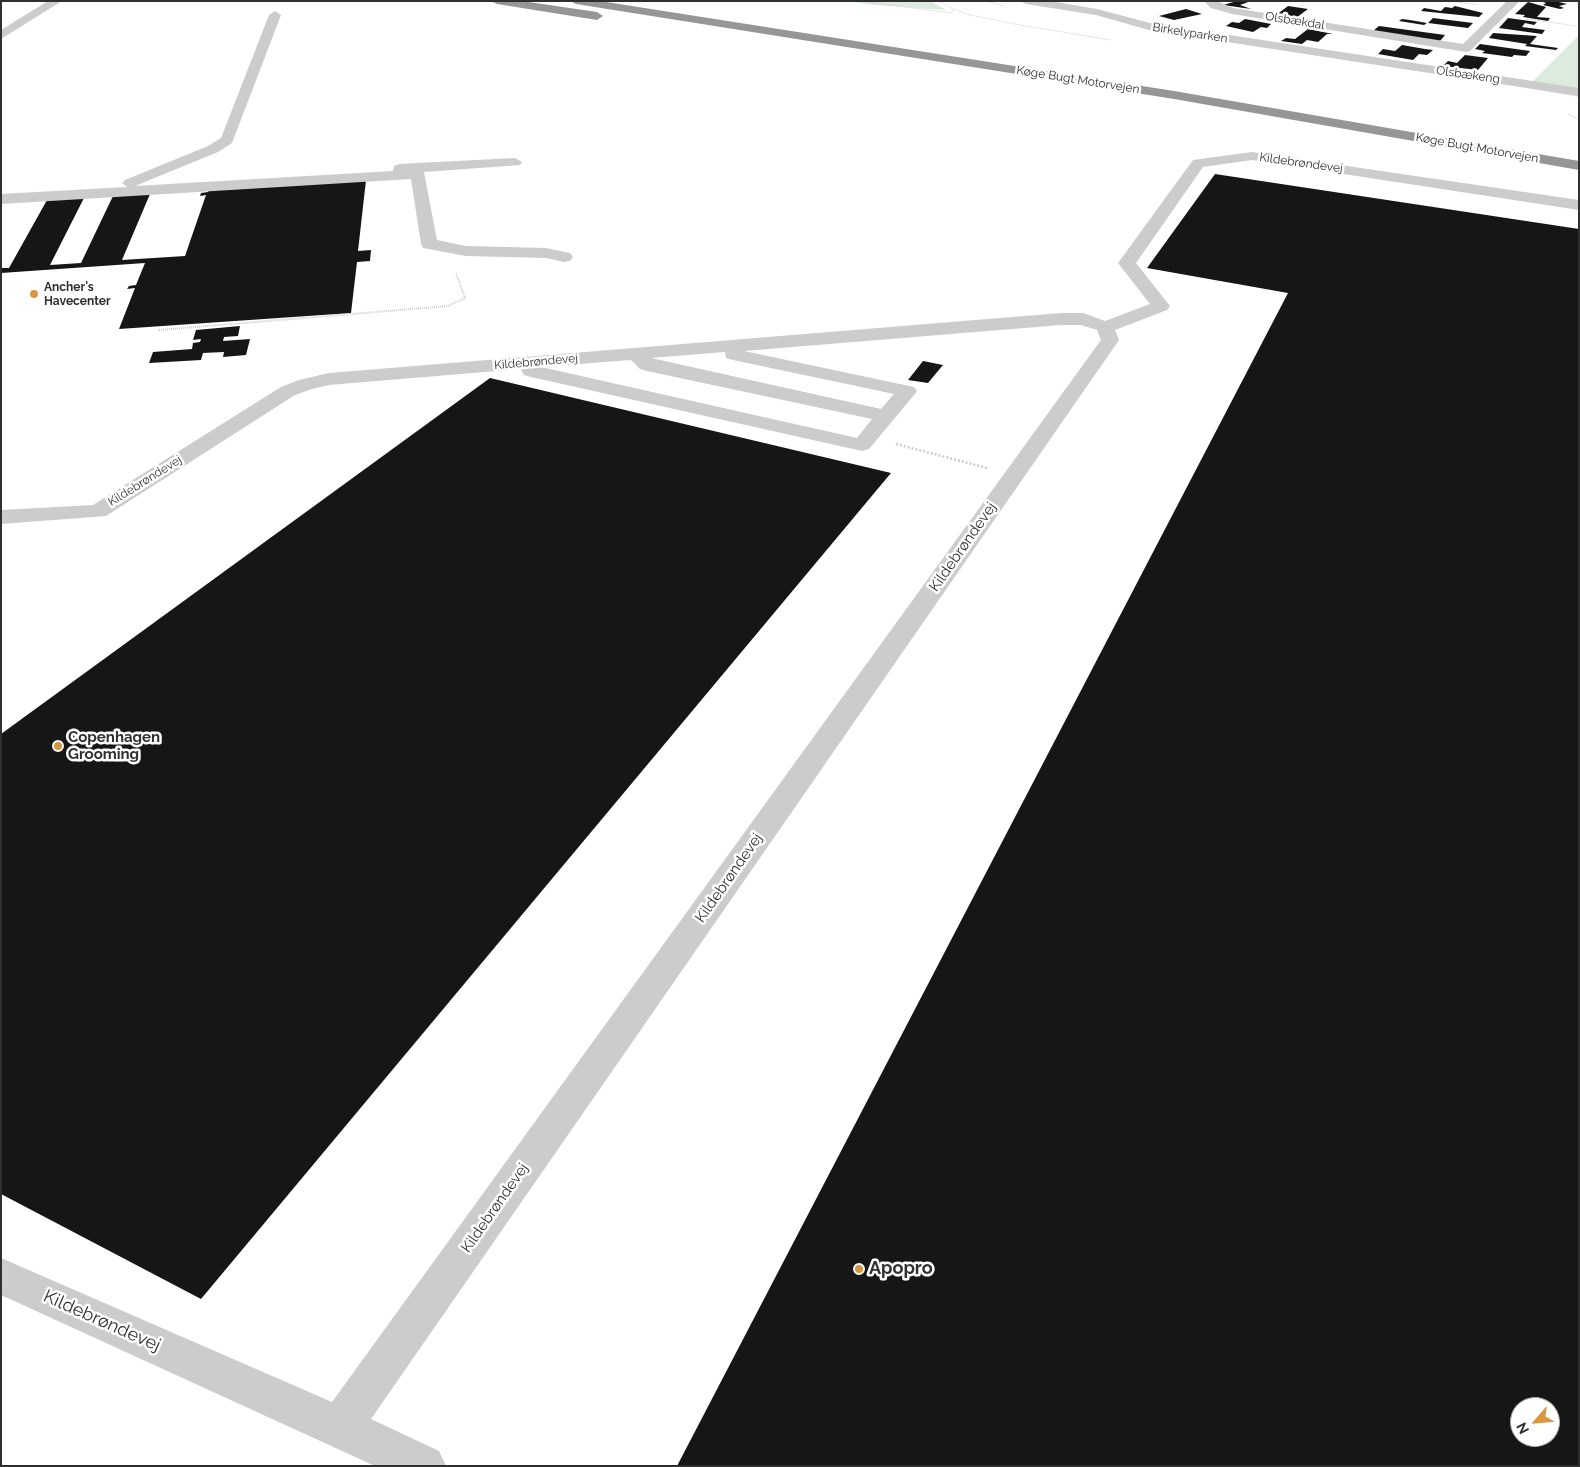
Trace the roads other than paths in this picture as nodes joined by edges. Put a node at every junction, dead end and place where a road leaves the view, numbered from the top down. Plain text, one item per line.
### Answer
1 (56, 1) edge
2 (497, 1) edge
3 (576, 1) edge
4 (1026, 1) edge
5 (1210, 1) edge
6 (1514, 1) edge
7 (1110, 5) dead end
8 (1097, 12) junction
9 (275, 15) dead end
10 (1, 35) edge
11 (1383, 36) junction
12 (940, 57) junction
13 (1356, 59) junction
14 (1579, 92) edge
15 (515, 162) dead end
16 (1579, 166) edge
17 (125, 185) junction
18 (1, 192) edge
19 (1, 199) edge
20 (1579, 205) edge
21 (564, 256) dead end
22 (1105, 327) junction
23 (726, 346) junction
24 (635, 354) junction
25 (528, 362) junction
26 (886, 416) junction
27 (1, 517) edge
28 (1, 1276) edge
29 (340, 1427) junction
30 (424, 1466) edge

1 - 10 street
2 - 12 highway
3 - 12 highway, Køge Bugt Motorvejen
4 - 8 street, Birkelyparken
5 - 11 street, Olsbækdal
6 - 11 street, Olsbækdal
7 - 8 street
8 - 13 street, Birkelyparken
9 - 17 street
11 - 13 street
12 - 16 highway, Køge Bugt Motorvejen
13 - 14 street, Olsbækeng
15 - 17 street
17 - 18 street
19 - 21 street
20 - 22 street, Kildebrøndevej
22 - 23 street, Kildebrøndevej
22 - 29 street, Kildebrøndevej
23 - 24 street, Kildebrøndevej
23 - 26 street
24 - 25 street, Kildebrøndevej
24 - 26 street
25 - 26 street
25 - 27 street, Kildebrøndevej
28 - 29 street, Kildebrøndevej
29 - 30 street, Kildebrøndevej

